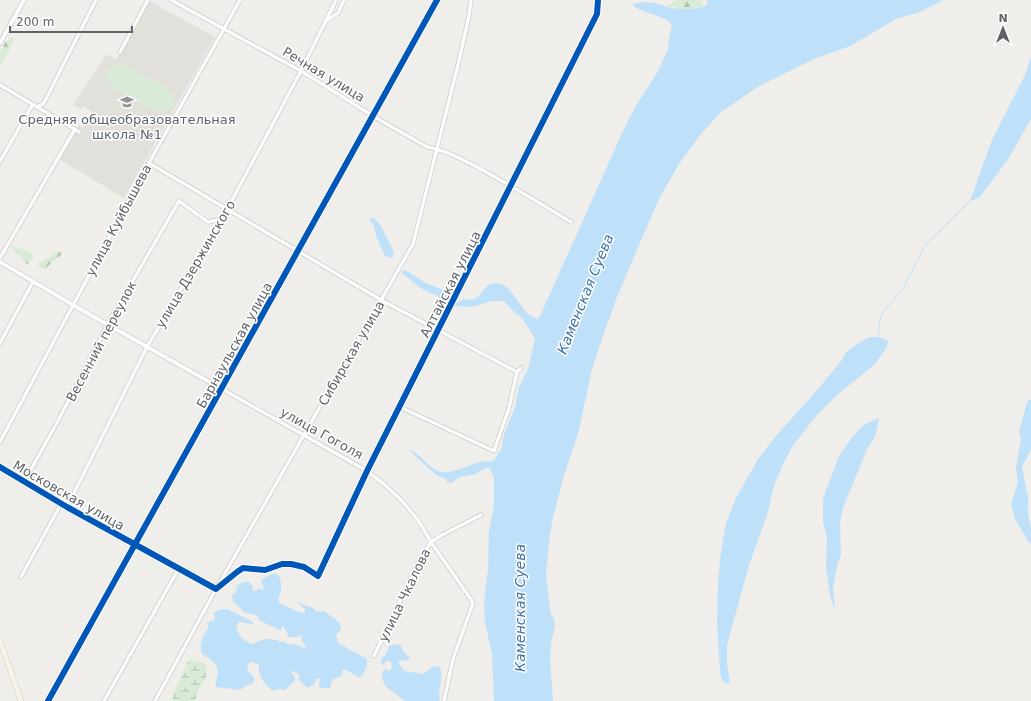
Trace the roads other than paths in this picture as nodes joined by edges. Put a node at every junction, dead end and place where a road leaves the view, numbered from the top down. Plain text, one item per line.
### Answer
1 (24, 0) edge
2 (96, 0) edge
3 (148, 0) edge
4 (171, 0) edge
5 (240, 0) edge
6 (336, 0) edge
7 (344, 0) edge
8 (437, 0) edge
9 (471, 0) edge
10 (598, 0) edge
11 (325, 22) junction
12 (223, 28) junction
13 (0, 43) edge
14 (120, 52) dead end
15 (301, 71) junction
16 (0, 85) edge
17 (33, 104) junction
18 (37, 107) junction
19 (373, 116) junction
20 (75, 129) junction
21 (79, 132) dead end
22 (436, 149) junction
23 (0, 161) edge
24 (149, 163) junction
25 (511, 186) junction
26 (227, 209) junction
27 (222, 219) junction
28 (571, 222) dead end
29 (299, 251) junction
30 (0, 258) edge
31 (0, 262) edge
32 (33, 282) junction
33 (381, 300) junction
34 (73, 305) junction
35 (108, 325) junction
36 (439, 330) junction
37 (0, 343) edge
38 (147, 347) junction
39 (521, 368) dead end
40 (517, 372) junction
41 (222, 389) junction
42 (400, 407) junction
43 (304, 436) junction
44 (0, 442) edge
45 (0, 467) edge
46 (367, 471) junction
47 (24, 482) junction
48 (61, 504) junction
49 (67, 507) junction
50 (481, 515) dead end
51 (431, 542) junction
52 (135, 546) junction
53 (179, 568) junction
54 (21, 577) dead end
55 (216, 589) junction
56 (0, 640) edge
57 (374, 656) dead end
58 (21, 701) edge
59 (48, 701) edge
60 (104, 701) edge
61 (155, 701) edge
62 (444, 701) edge

1 - 13 street
2 - 18 street
3 - 14 street
4 - 12 street, Речная улица
5 - 12 street, улица Куйбышева
6 - 11 street, улица Дзержинского
7 - 11 street, улица Дзержинского
8 - 19 street, Барнаульская улица
9 - 22 street, Сибирская улица
10 - 25 street, Алтайская улица
11 - 15 street, улица Дзержинского
12 - 15 street, Речная улица
12 - 24 street, улица Куйбышева
15 - 19 street, Речная улица
15 - 26 street, улица Дзержинского
16 - 17 street
17 - 18 street
17 - 23 street
18 - 20 street
19 - 22 street, Речная улица
19 - 29 street, Барнаульская улица
20 - 21 street
20 - 30 street
22 - 25 street, Речная улица
22 - 33 street, Сибирская улица
24 - 26 street
24 - 34 street, улица Куйбышева
25 - 28 street, Речная улица
25 - 36 street, Алтайская улица
26 - 27 street, улица Дзержинского
26 - 29 street
27 - 35 street, Весенний переулок
27 - 38 street, улица Дзержинского
29 - 33 street
29 - 41 street, Барнаульская улица
31 - 32 street, улица Гоголя
32 - 34 street, улица Гоголя
32 - 37 street
33 - 36 street
33 - 43 street, Сибирская улица
34 - 35 street, улица Гоголя
34 - 44 street, улица Куйбышева
35 - 38 street, улица Гоголя
35 - 47 street, Весенний переулок
36 - 40 street
36 - 42 street, Алтайская улица
38 - 41 street, улица Гоголя
38 - 49 street, улица Дзержинского
39 - 40 street
40 - 42 street
41 - 43 street, улица Гоголя
41 - 52 street, Барнаульская улица
42 - 46 street, Алтайская улица
43 - 46 street, улица Гоголя
43 - 55 street, Сибирская улица
45 - 47 street, Московская улица
46 - 51 street, улица Гоголя
46 - 55 street, Алтайская улица
47 - 48 street, Московская улица
48 - 49 street, Московская улица
48 - 54 street
49 - 52 street, Московская улица
50 - 51 street, улица Чкалова
51 - 57 street, улица Чкалова
51 - 62 street, улица Гоголя
52 - 53 street, Московская улица
52 - 59 street, Барнаульская улица
53 - 55 street, Московская улица
53 - 60 street
55 - 61 street, Сибирская улица
56 - 58 main road

